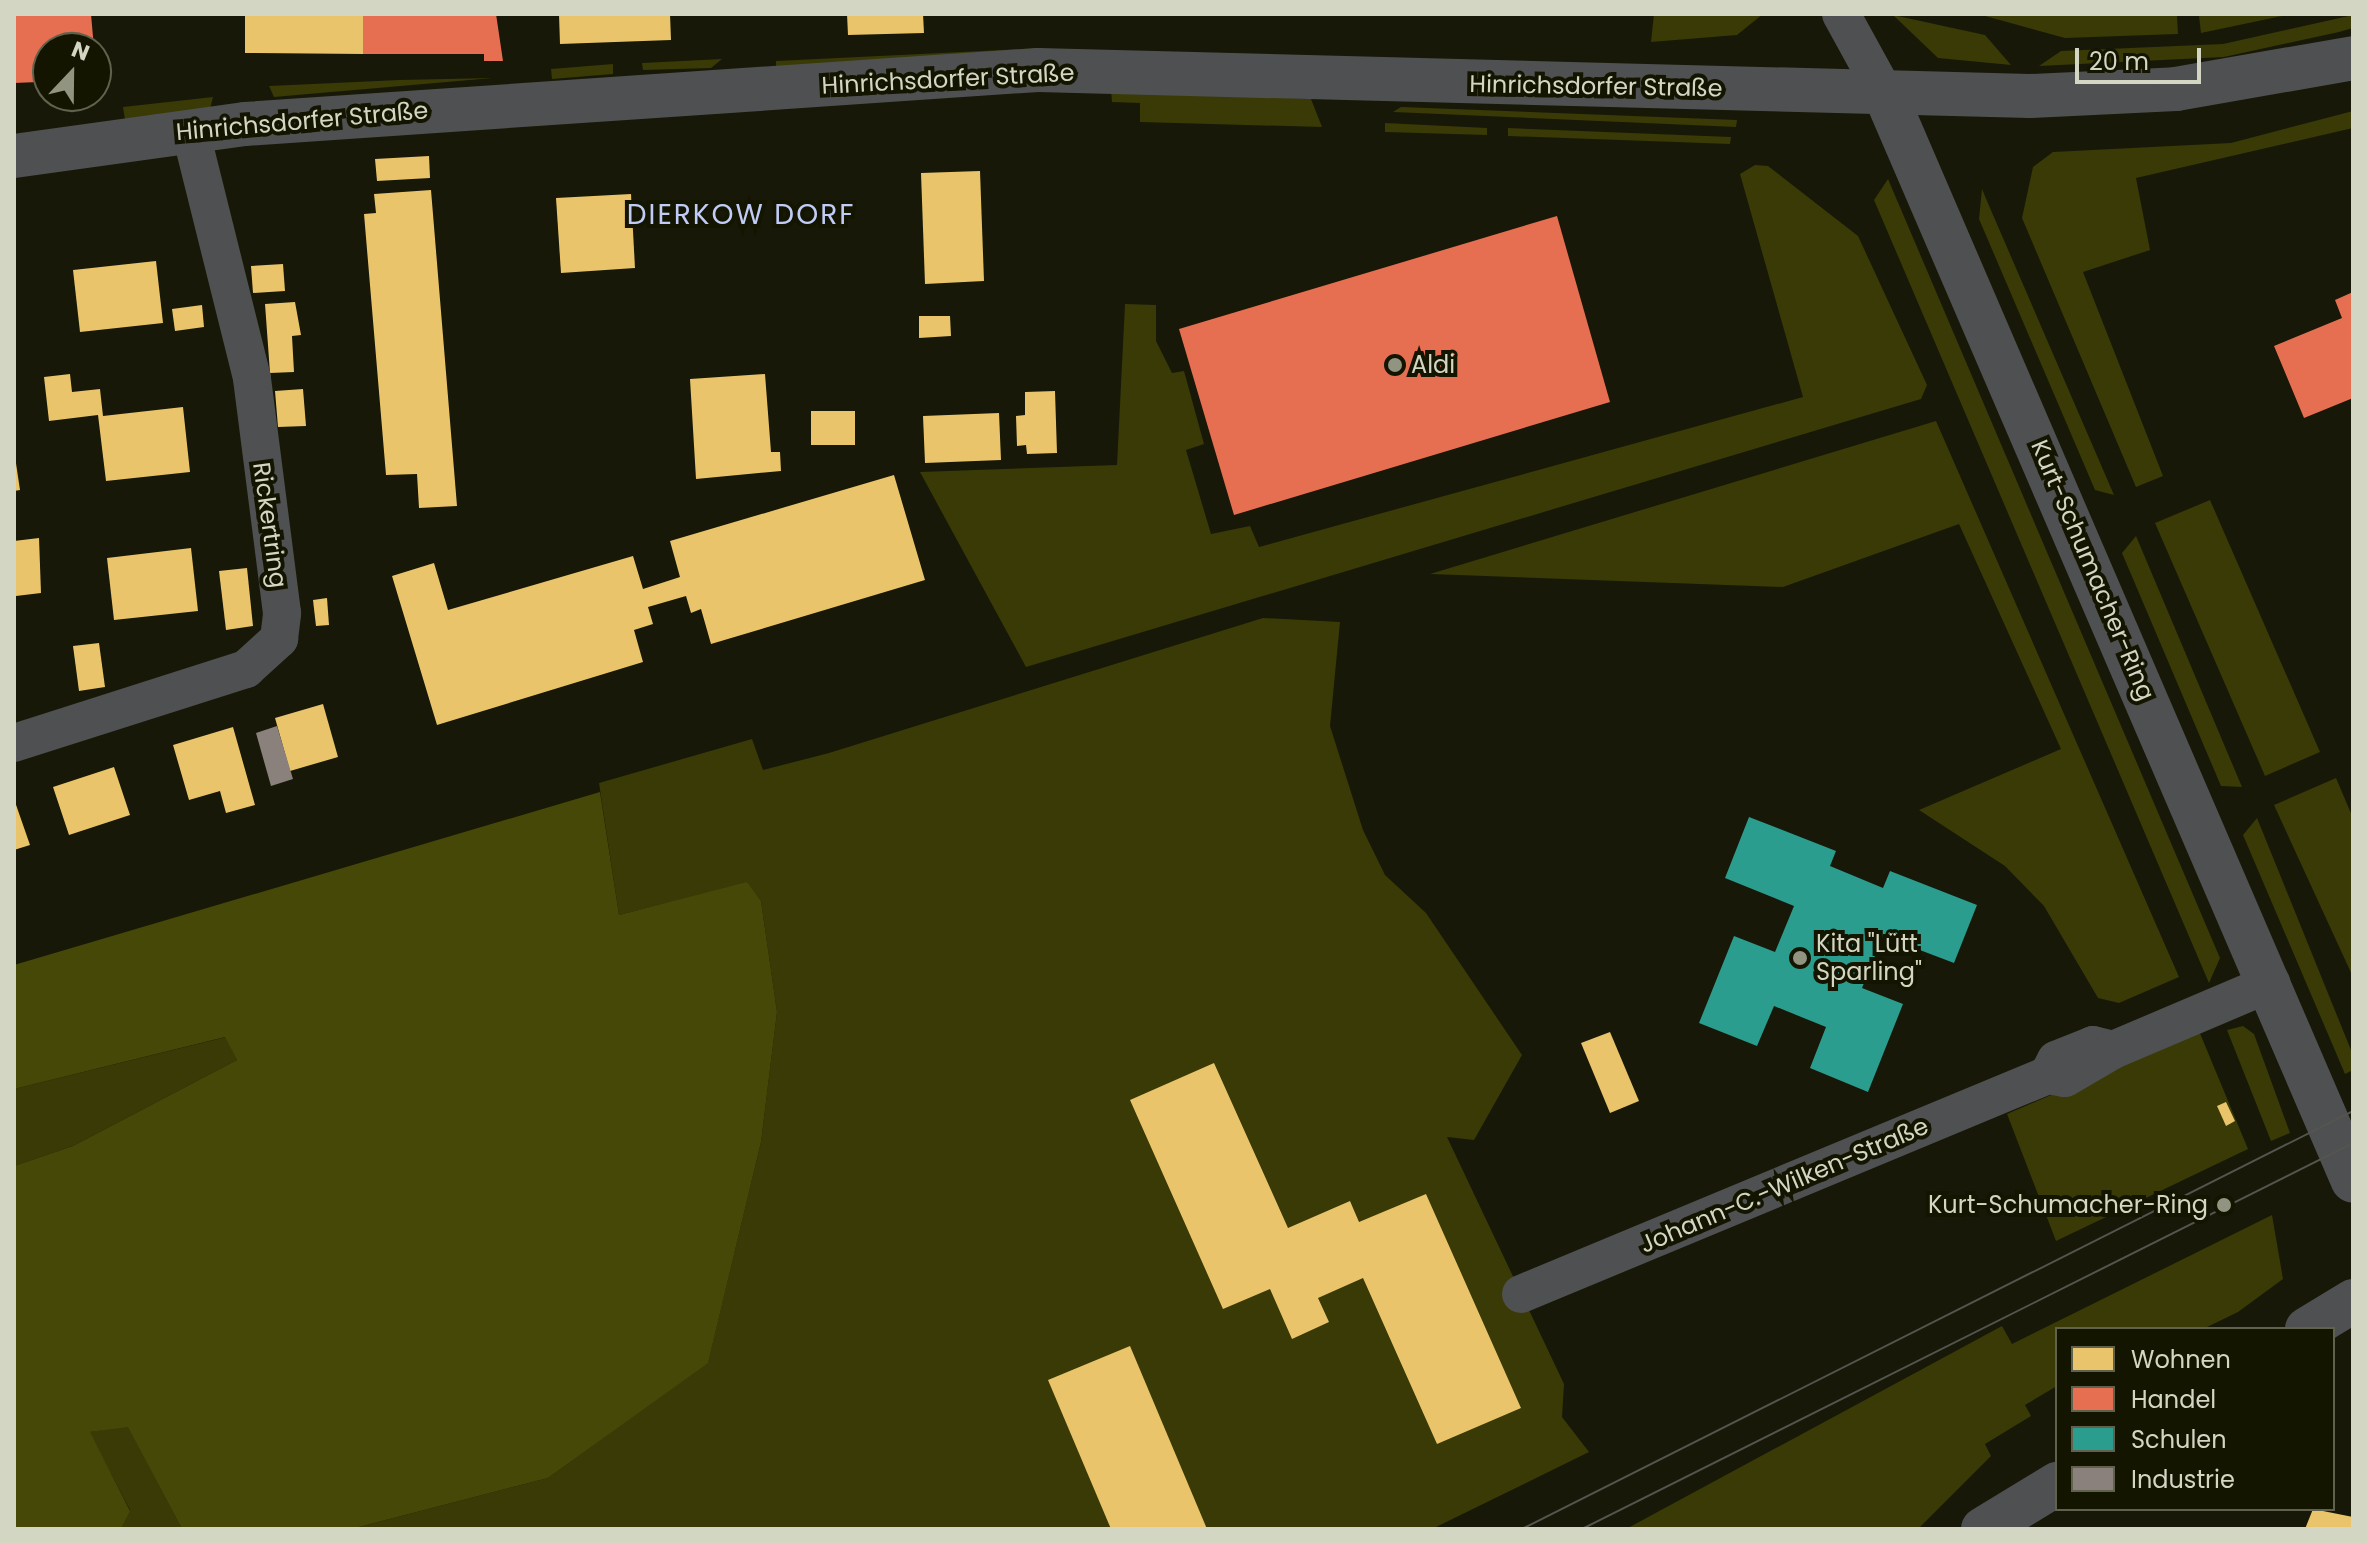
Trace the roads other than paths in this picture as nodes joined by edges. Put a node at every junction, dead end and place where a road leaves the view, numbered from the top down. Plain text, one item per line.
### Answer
1 (1841, 14) edge
2 (2353, 58) edge
3 (1885, 94) junction
4 (190, 130) junction
5 (14, 156) edge
6 (14, 743) edge
7 (2271, 983) junction
8 (2353, 1181) edge
9 (1521, 1294) dead end
10 (2353, 1301) edge
11 (2310, 1327) edge
12 (2055, 1485) edge
13 (1983, 1529) edge

1 - 3 street
2 - 3 street, Hinrichsdorfer Straße
3 - 4 street, Hinrichsdorfer Straße
3 - 7 street, Kurt-Schumacher-Ring
4 - 5 street, Hinrichsdorfer Straße
4 - 6 street, Rickertring
7 - 8 street, Kurt-Schumacher-Ring
7 - 9 street, Johann-C.-Wilken-Straße
10 - 11 street
12 - 13 street

